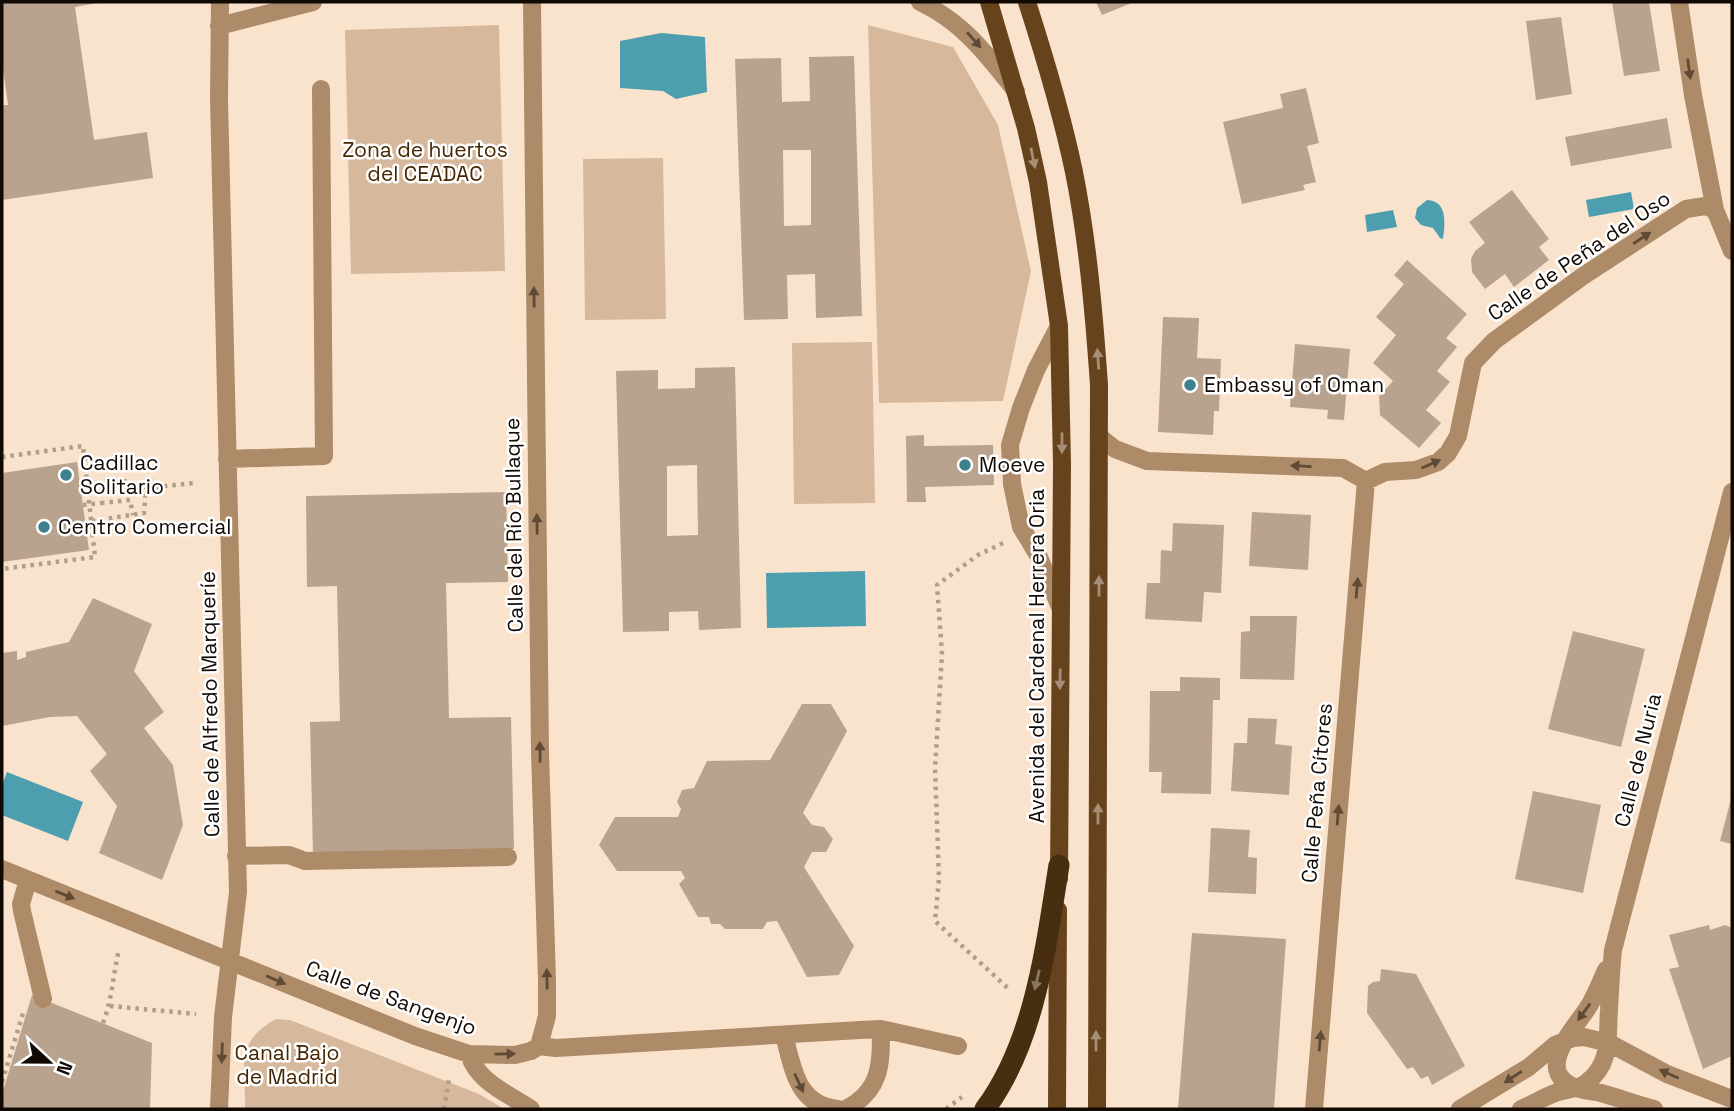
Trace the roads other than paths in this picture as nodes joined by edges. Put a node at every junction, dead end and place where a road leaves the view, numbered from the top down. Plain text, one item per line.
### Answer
1 (220, 2) edge
2 (313, 2) edge
3 (532, 2) edge
4 (920, 2) edge
5 (989, 2) edge
6 (1027, 2) edge
7 (1679, 2) edge
8 (219, 26) junction
9 (321, 89) dead end
10 (1016, 92) junction
11 (1715, 210) junction
12 (1732, 251) edge
13 (1059, 326) junction
14 (1101, 439) junction
15 (227, 459) junction
16 (1366, 481) junction
17 (1732, 492) edge
18 (1061, 610) junction
19 (236, 856) junction
20 (508, 857) dead end
21 (1059, 865) junction
22 (2, 869) edge
23 (28, 880) junction
24 (1613, 950) junction
25 (231, 961) junction
26 (35, 999) road end
27 (881, 1029) junction
28 (785, 1035) junction
29 (1563, 1042) junction
30 (1609, 1044) junction
31 (957, 1045) dead end
32 (539, 1046) junction
33 (470, 1054) junction
34 (1576, 1088) junction
35 (1732, 1099) edge
36 (219, 1109) edge
37 (531, 1109) edge
38 (838, 1109) edge
39 (846, 1109) edge
40 (985, 1109) edge
41 (1057, 1109) edge
42 (1097, 1109) edge
43 (1314, 1109) edge
44 (1460, 1109) edge
45 (1521, 1109) edge
46 (1654, 1109) edge

1 - 8 street, Calle de Alfredo Marqueríe
2 - 8 street
32 -> 3 street, Calle del Río Bullaque
4 -> 10 street
5 - 10 main road, Avenida del Cardenal Herrera Oria
14 -> 6 main road
7 -> 11 street
8 - 15 street, Calle de Alfredo Marqueríe
9 - 15 street
10 -> 13 main road, Avenida del Cardenal Herrera Oria
11 - 12 street
16 -> 11 street, Calle de Peña del Oso
13 -> 18 main road, Avenida del Cardenal Herrera Oria
13 - 18 street
16 -> 14 street
42 -> 14 main road
15 - 19 street, Calle de Alfredo Marqueríe
43 -> 16 street, Calle Peña Cítores
17 - 24 street, Calle de Nuria
18 -> 21 main road, Avenida del Cardenal Herrera Oria
19 - 20 street
19 - 25 street, Calle de Alfredo Marqueríe
21 -> 40 highway
21 - 41 main road, Avenida del Cardenal Herrera Oria
22 - 23 street, Calle de Sangenjo
23 -> 25 street, Calle de Sangenjo
23 - 26 street
24 -> 29 street
24 - 30 street, Calle de Nuria
25 -> 33 street, Calle de Sangenjo
25 -> 36 street, Calle de Alfredo Marqueríe
27 - 28 street, Calle de Sangenjo
27 - 31 street, Calle de Sangenjo
27 - 39 street
28 - 32 street, Calle de Sangenjo
28 -> 38 street
29 - 30 street
29 - 34 street
29 -> 44 street
30 - 34 street, Calle de Nuria
35 -> 30 street
33 -> 32 street, Calle de Sangenjo
33 - 37 street
34 - 45 street, Calle de Nuria
34 - 46 street

